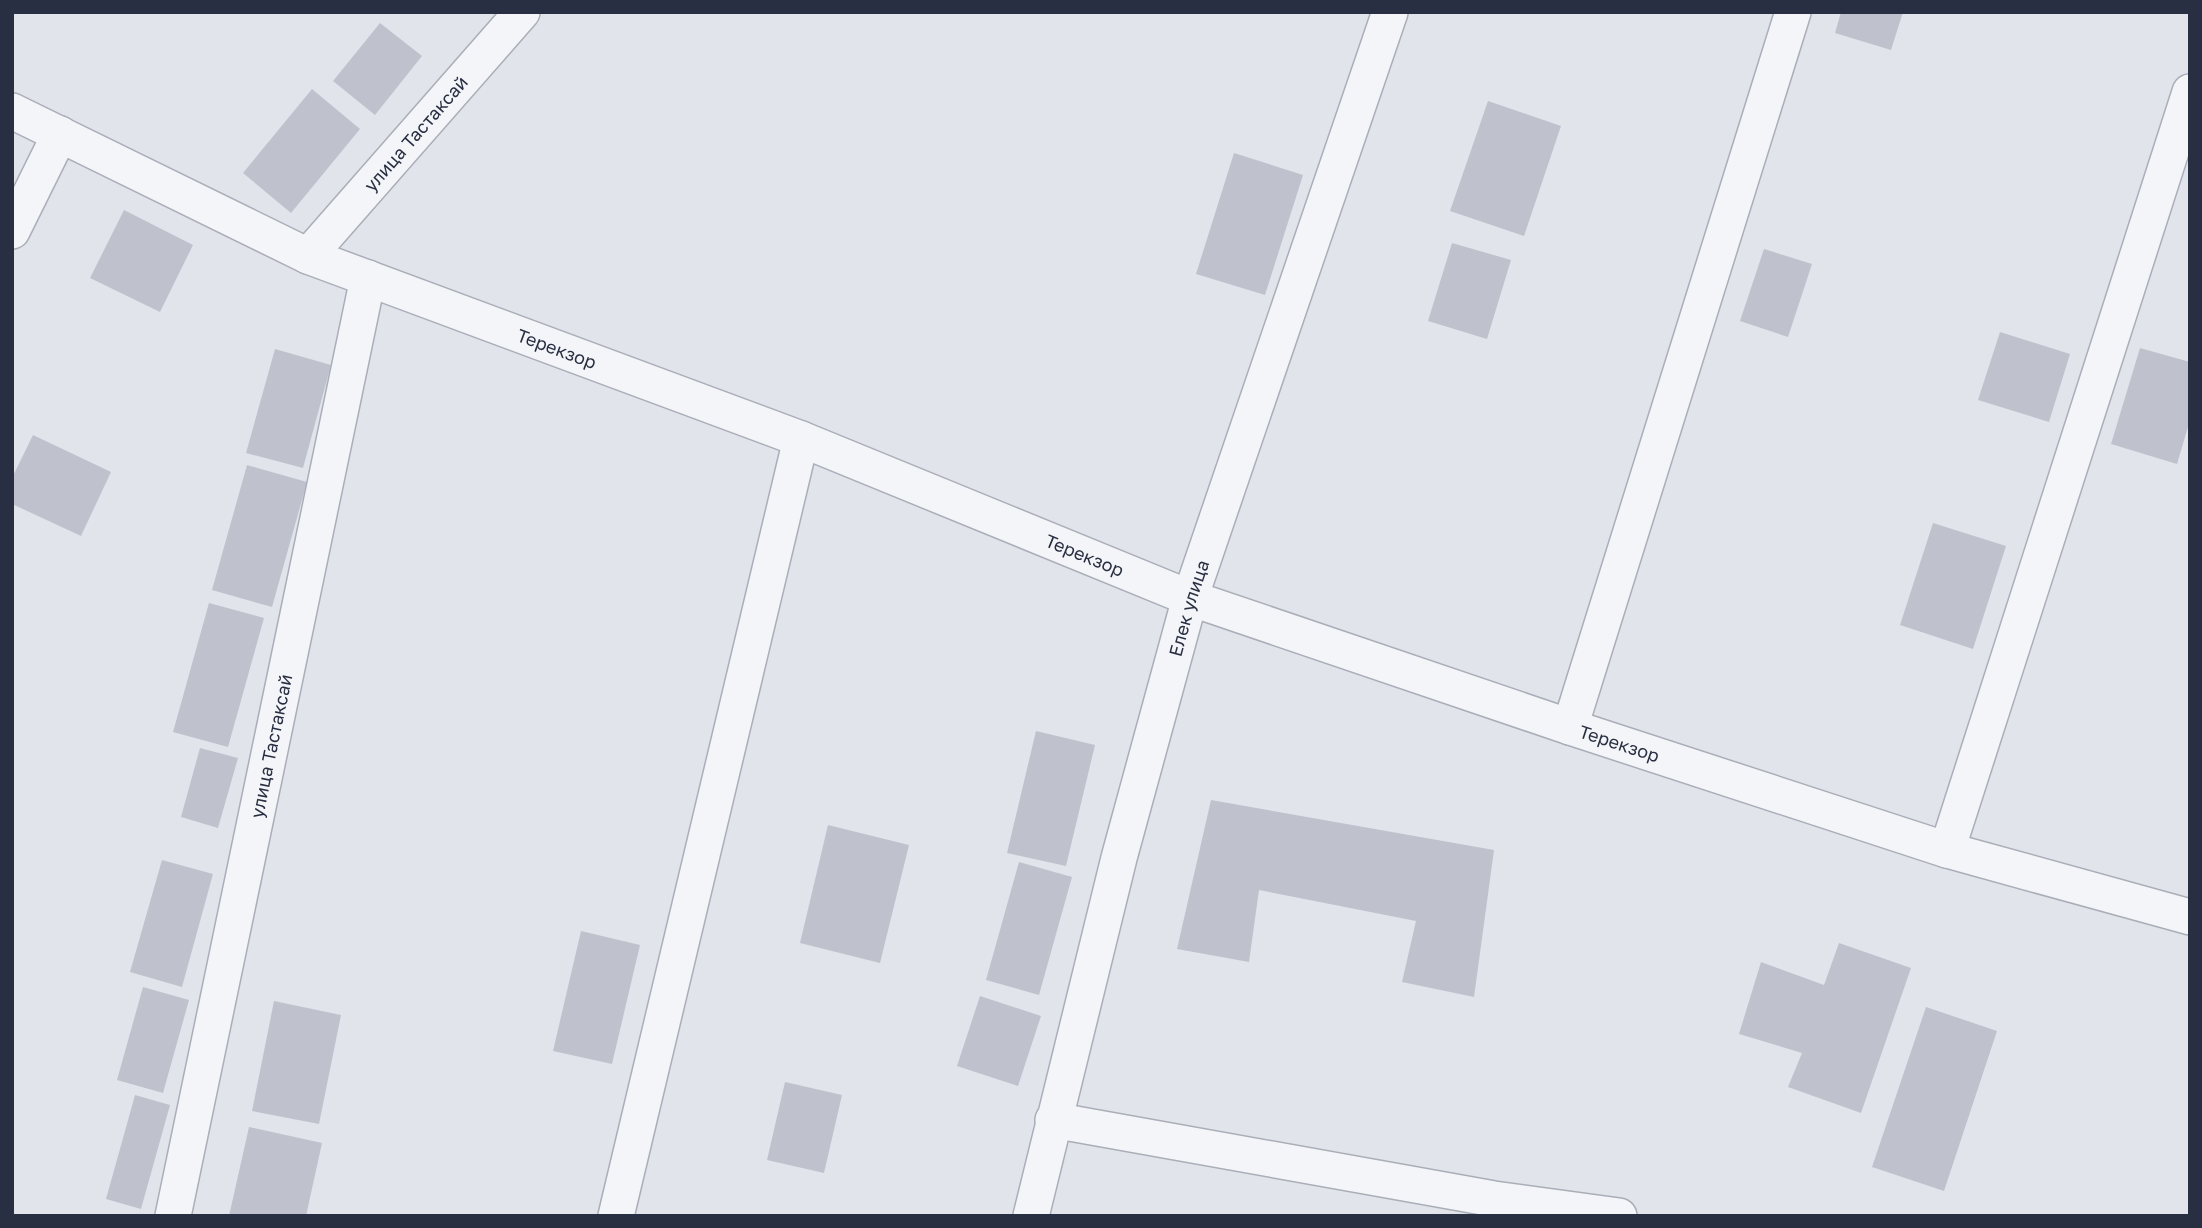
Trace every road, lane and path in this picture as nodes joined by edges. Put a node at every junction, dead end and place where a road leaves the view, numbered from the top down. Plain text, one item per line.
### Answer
1 (522, 12) edge
2 (1390, 12) edge
3 (1793, 12) edge
4 (2190, 92) edge
5 (12, 111) edge
6 (60, 134) junction
7 (12, 231) edge
8 (308, 256) junction
9 (368, 278) junction
10 (801, 439) junction
11 (1190, 598) junction
12 (1570, 727) junction
13 (1947, 850) junction
14 (2190, 917) edge
15 (1053, 1120) junction
16 (1492, 1207) edge
17 (173, 1216) edge
18 (616, 1216) edge
19 (1031, 1216) edge
20 (1619, 1216) edge

1 - 8 street, улица Тастаксай
2 - 11 street, Елек улица
3 - 12 street
4 - 13 street
5 - 6 street, Терекзор
6 - 7 street
6 - 8 street, Терекзор
8 - 9 street, Терекзор
9 - 10 street, Терекзор
9 - 17 street, улица Тастаксай
10 - 11 street, Терекзор
10 - 18 street
11 - 12 street, Терекзор
11 - 15 street, Елек улица
12 - 13 street, Терекзор
13 - 14 street, Терекзор
15 - 16 street
15 - 19 street, Елек улица
16 - 20 street

